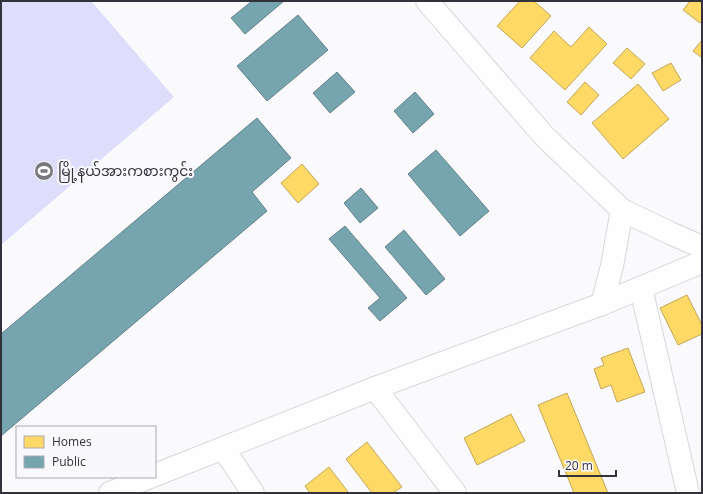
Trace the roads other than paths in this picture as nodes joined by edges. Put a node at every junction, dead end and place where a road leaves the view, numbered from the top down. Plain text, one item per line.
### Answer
1 (427, 1) edge
2 (622, 210) junction
3 (702, 247) edge
4 (702, 262) edge
5 (641, 288) junction
6 (602, 304) junction
7 (376, 388) junction
8 (223, 448) junction
9 (156, 475) edge
10 (148, 478) edge
11 (110, 493) edge
12 (253, 493) edge
13 (455, 493) edge
14 (688, 493) edge

1 - 2 street
2 - 3 street
2 - 6 street
4 - 5 street
5 - 6 street
5 - 14 street
6 - 7 street
7 - 8 street
7 - 13 street
8 - 9 street
8 - 12 street
10 - 11 street

